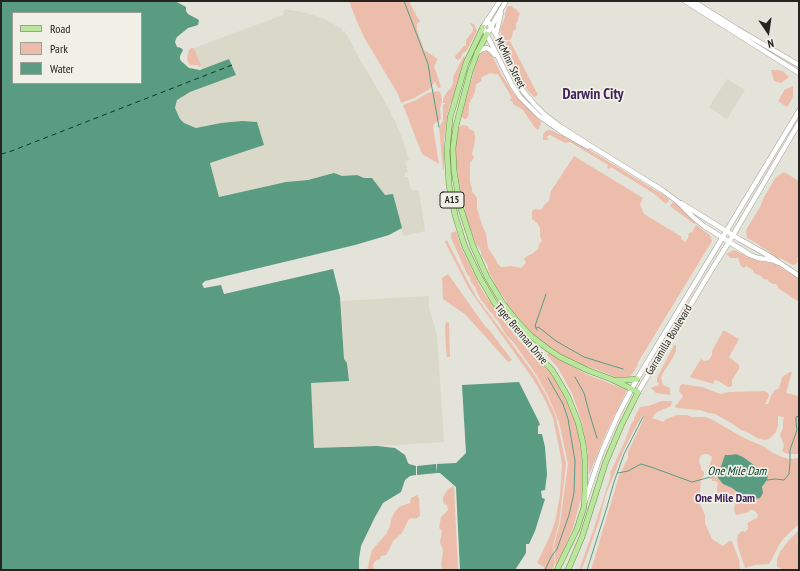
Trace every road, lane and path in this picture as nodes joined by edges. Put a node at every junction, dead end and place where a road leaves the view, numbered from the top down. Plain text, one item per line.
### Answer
1 (500, 1) edge
2 (506, 1) edge
3 (685, 1) edge
4 (693, 1) edge
5 (502, 9) junction
6 (704, 10) junction
7 (487, 20) junction
8 (491, 26) junction
9 (483, 27) junction
10 (736, 31) junction
11 (487, 34) junction
12 (496, 34) junction
13 (776, 51) junction
14 (477, 53) junction
15 (772, 56) junction
16 (500, 61) junction
17 (799, 65) edge
18 (799, 73) edge
19 (799, 111) edge
20 (548, 120) junction
21 (799, 123) edge
22 (673, 198) junction
23 (727, 232) junction
24 (733, 236) junction
25 (723, 238) junction
26 (730, 242) junction
27 (779, 263) junction
28 (799, 276) edge
29 (611, 379) junction
30 (637, 379) junction
31 (631, 390) junction
32 (637, 394) junction
33 (584, 507) junction
34 (557, 570) edge
35 (568, 570) edge

1 - 7 street
2 - 5 street
3 - 6 street
4 - 6 street
5 - 8 street
5 - 12 street
6 - 10 street
7 - 8 street, McMinn Street
7 - 9 street
8 - 11 street
8 - 12 street, McMinn Street
9 - 11 street, McMinn Street
9 - 33 main road, Tiger Brennan Drive / A15
10 - 13 street
10 - 15 street
11 - 14 main road, Tiger Brennan Drive / A15
11 - 16 street, McMinn Street
12 - 20 street, McMinn Street
13 - 15 street
13 - 17 street
14 - 16 street
14 - 29 main road, Tiger Brennan Drive / A15
15 - 18 street
16 - 20 street, McMinn Street
19 - 23 street, Garramilla Boulevard
20 - 22 street, McMinn Street
21 - 24 street, Garramilla Boulevard
22 - 23 street, McMinn Street
22 - 25 street, McMinn Street
23 - 24 street, McMinn Street
23 - 25 street, Garramilla Boulevard
24 - 26 street, Garramilla Boulevard
24 - 27 street, McMinn Street
25 - 26 street, McMinn Street
25 - 30 street, Garramilla Boulevard
26 - 27 street, McMinn Street
26 - 32 street, Garramilla Boulevard
27 - 28 street, McMinn Street
29 - 30 main road
29 - 31 main road, Tiger Brennan Drive / A15
30 - 31 street, Garramilla Boulevard
31 - 32 main road, Tiger Brennan Drive / A15
31 - 33 street, Garramilla Boulevard
32 - 35 main road, Garramilla Boulevard
33 - 34 main road, Tiger Brennan Drive / A15

